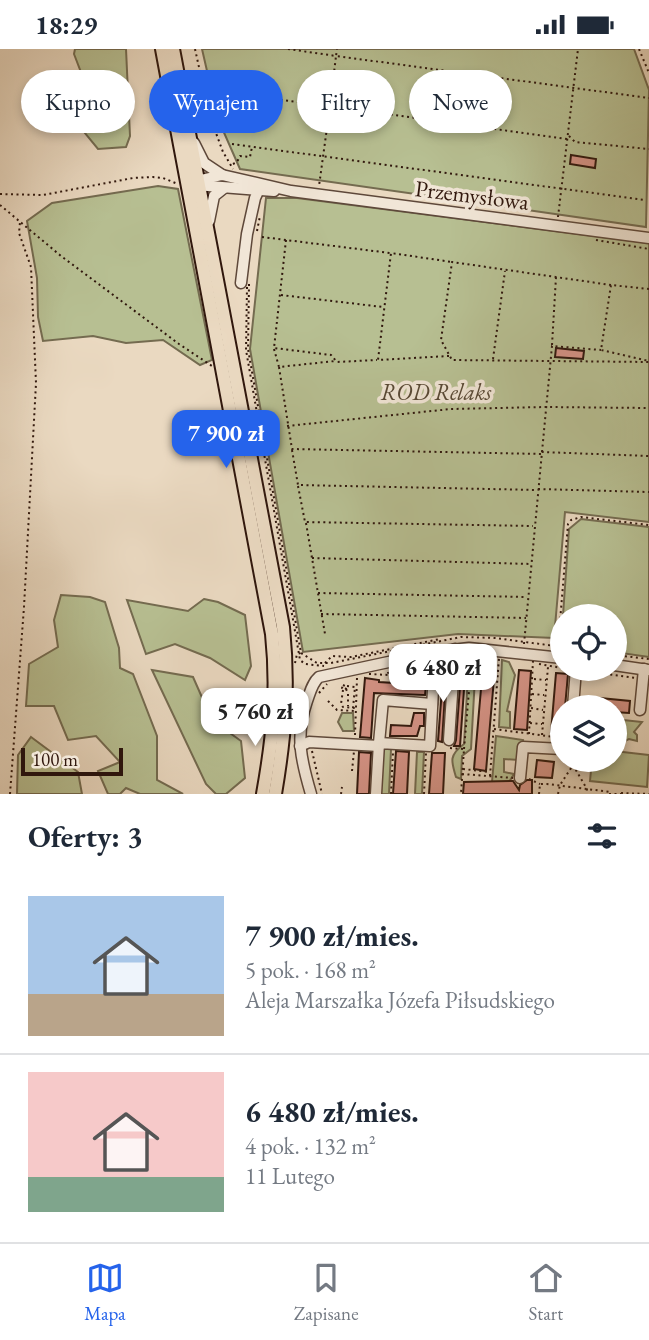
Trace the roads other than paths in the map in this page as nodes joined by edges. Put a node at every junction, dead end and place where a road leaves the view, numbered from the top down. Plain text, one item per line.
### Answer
1 (162, 49) edge
2 (173, 49) edge
3 (190, 134) junction
4 (222, 175) junction
5 (195, 183) junction
6 (261, 187) junction
7 (224, 188) junction
8 (208, 231) junction
9 (649, 237) edge
10 (246, 282) road end
11 (455, 649) junction
12 (435, 655) junction
13 (550, 655) edge
14 (627, 667) edge
15 (646, 669) edge
16 (432, 703) junction
17 (640, 710) dead end
18 (449, 740) dead end
19 (305, 744) junction
20 (379, 744) junction
21 (550, 748) edge
22 (520, 778) road end
23 (263, 794) edge
24 (275, 794) edge
25 (311, 794) edge
26 (376, 794) edge

1 - 5 main road
2 - 3 main road
3 - 4 street
3 - 5 main road
4 - 5 street, Przemysłowa
4 - 6 street, Przemysłowa
5 - 7 street, Przemysłowa
5 - 8 main road
5 - 23 main road
6 - 7 street, Przemysłowa
6 - 9 street, Przemysłowa
6 - 10 street
7 - 8 street
8 - 24 main road
11 - 12 street
11 - 13 street
11 - 18 street
12 - 16 street
12 - 19 street
14 - 15 street
15 - 17 street
16 - 20 street
16 - 20 street
19 - 20 street
19 - 25 street
20 - 26 street
21 - 22 street

